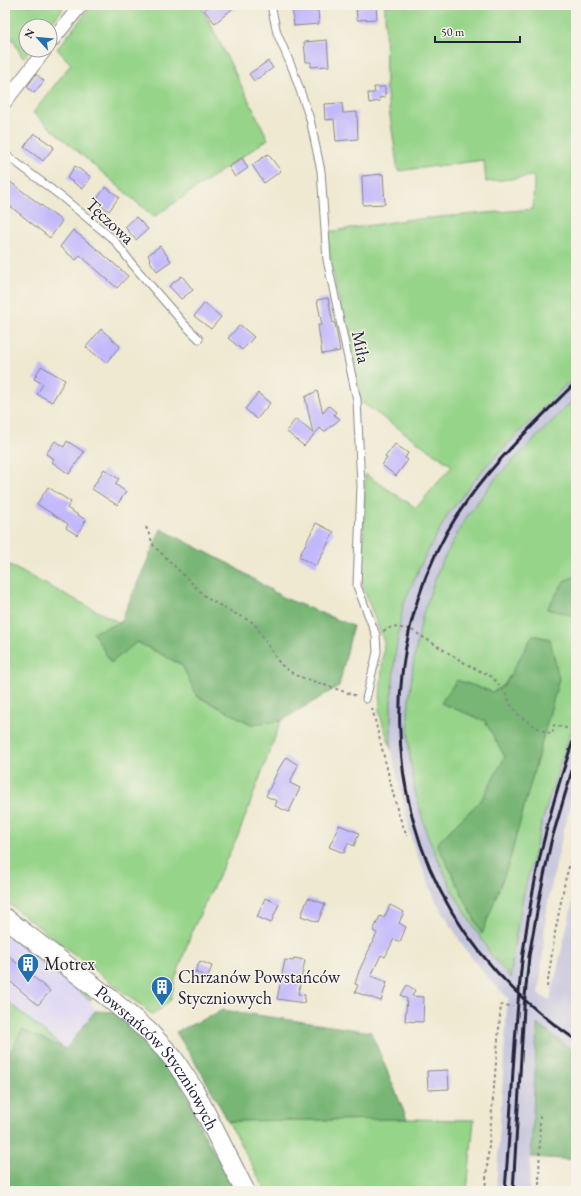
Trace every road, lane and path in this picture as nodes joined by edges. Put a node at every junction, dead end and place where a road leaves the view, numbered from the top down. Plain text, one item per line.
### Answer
1 (81, 5) edge
2 (271, 5) edge
3 (58, 33) edge
4 (39, 58) edge
5 (5, 102) edge
6 (5, 154) edge
7 (199, 339) dead end
8 (146, 527) dead end
9 (376, 635) junction
10 (366, 699) joint
11 (372, 708) dead end
12 (570, 729) dead end
13 (407, 836) dead end
14 (576, 842) edge
15 (5, 918) edge
16 (547, 987) dead end
17 (513, 1006) dead end
18 (540, 1115) dead end
19 (246, 1191) edge
20 (485, 1191) edge
21 (539, 1191) edge

1 - 3 street
2 - 9 lane, Miła
4 - 5 street
6 - 7 lane, Tęczowa
8 - 10 path
9 - 10 lane, Miła
9 - 12 path
11 - 13 path
14 - 16 path
15 - 19 street, Powstańców Styczniowych
17 - 20 path
18 - 21 path

